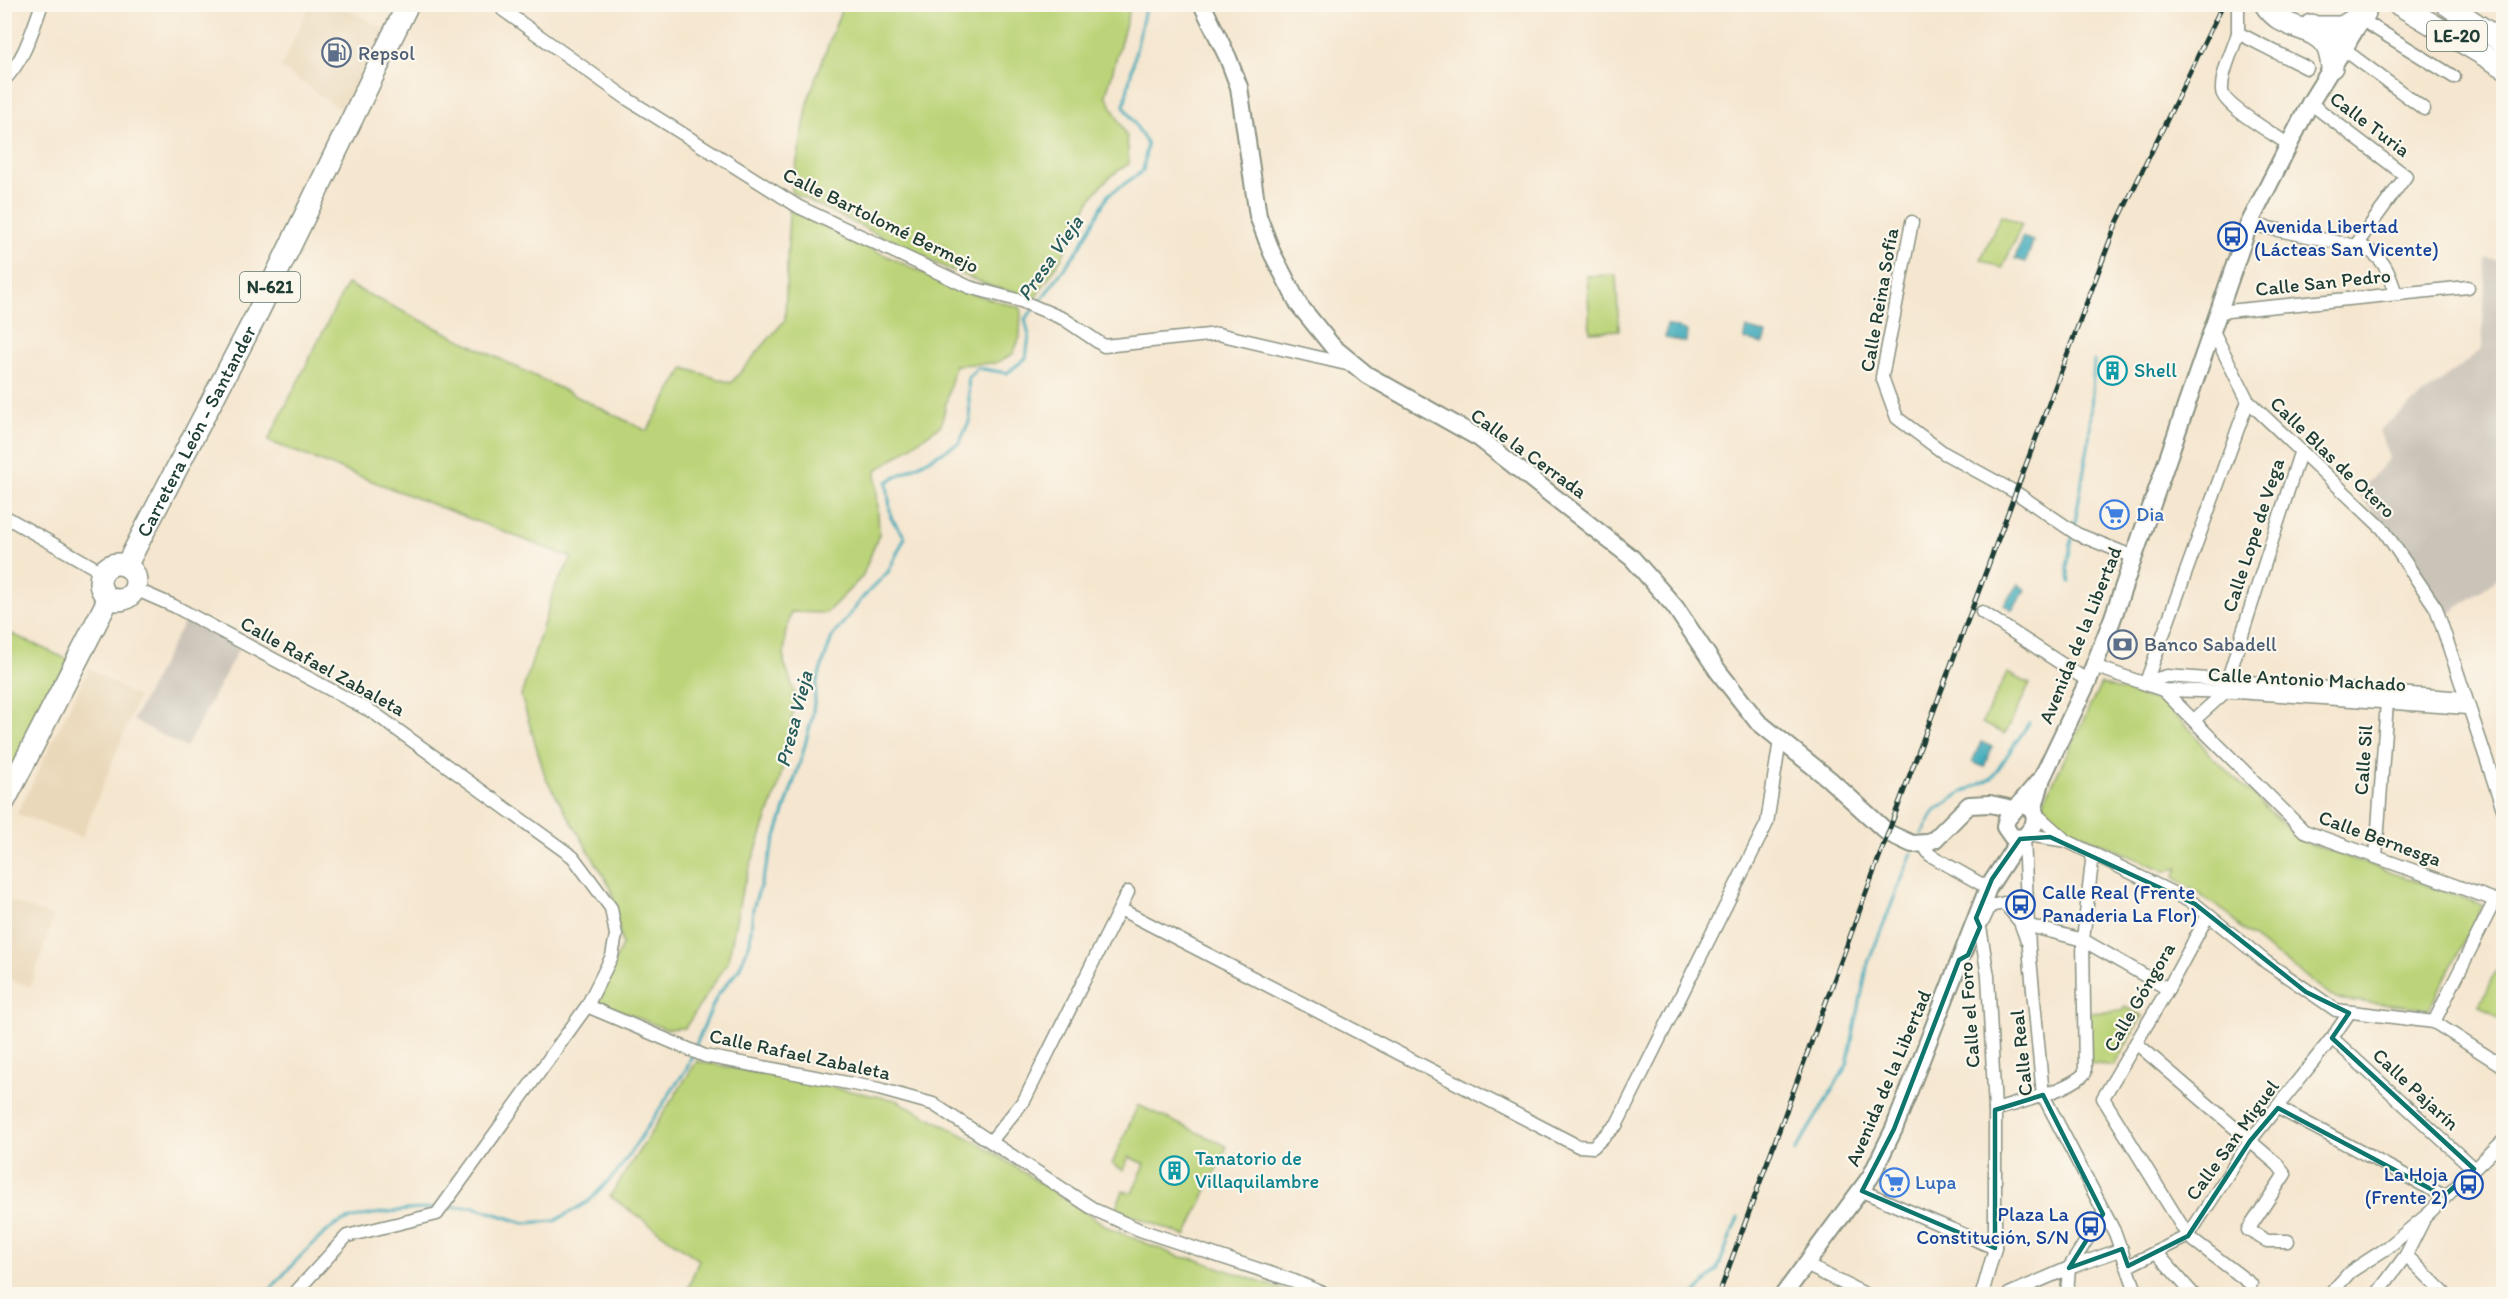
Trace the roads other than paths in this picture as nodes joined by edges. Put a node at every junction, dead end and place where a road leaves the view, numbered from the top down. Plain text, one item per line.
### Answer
1 (42, 4) edge
2 (408, 4) edge
3 (501, 4) edge
4 (1202, 4) edge
5 (2238, 4) edge
6 (2265, 4) edge
7 (2275, 4) edge
8 (2385, 4) edge
9 (2410, 4) edge
10 (2446, 4) edge
11 (2457, 4) edge
12 (2398, 5) edge
13 (2314, 31) junction
14 (2238, 33) junction
15 (2354, 37) edge
16 (2504, 41) edge
17 (2504, 67) edge
18 (2307, 68) dead end
19 (2454, 77) dead end
20 (4, 80) edge
21 (2310, 103) junction
22 (2424, 109) dead end
23 (2289, 145) junction
24 (1912, 222) dead end
25 (2249, 224) junction
26 (2356, 245) junction
27 (2468, 287) dead end
28 (2396, 294) junction
29 (2218, 312) junction
30 (2212, 329) junction
31 (1355, 366) junction
32 (2248, 401) junction
33 (2300, 453) junction
34 (4, 516) edge
35 (2134, 556) junction
36 (126, 566) junction
37 (102, 572) junction
38 (135, 589) junction
39 (109, 598) junction
40 (1982, 612) dead end
41 (2091, 673) junction
42 (2226, 681) junction
43 (2146, 682) junction
44 (2163, 690) junction
45 (2223, 694) junction
46 (2387, 702) junction
47 (2466, 703) junction
48 (2194, 720) junction
49 (1780, 740) junction
50 (2042, 778) junction
51 (4, 802) edge
52 (2034, 812) junction
53 (2504, 812) edge
54 (2016, 826) junction
55 (2067, 841) junction
56 (1922, 843) junction
57 (2093, 853) junction
58 (2376, 858) junction
59 (1990, 884) junction
60 (1128, 892) dead end
61 (2499, 899) edge
62 (1120, 909) junction
63 (2208, 915) junction
64 (1980, 919) junction
65 (2030, 926) junction
66 (2083, 940) junction
67 (2029, 948) junction
68 (2168, 989) junction
69 (587, 1006) junction
70 (2349, 1013) junction
71 (2434, 1022) junction
72 (2332, 1038) junction
73 (2136, 1043) junction
74 (2504, 1067) edge
75 (2043, 1095) junction
76 (2277, 1107) junction
77 (1995, 1110) junction
78 (2504, 1140) edge
79 (2250, 1141) junction
80 (991, 1142) junction
81 (2474, 1169) junction
82 (1862, 1191) junction
83 (2444, 1196) junction
84 (2103, 1214) junction
85 (2427, 1215) junction
86 (2188, 1236) junction
87 (2288, 1241) dead end
88 (1995, 1248) junction
89 (2122, 1249) junction
90 (2156, 1252) junction
91 (2406, 1255) junction
92 (1806, 1265) junction
93 (2128, 1266) junction
94 (2069, 1268) junction
95 (2251, 1284) dead end
96 (294, 1294) edge
97 (1325, 1294) edge
98 (1784, 1294) edge
99 (1865, 1294) edge
100 (1982, 1294) edge
101 (2009, 1294) edge
102 (2067, 1294) edge
103 (2137, 1294) edge
104 (2193, 1294) edge
105 (2330, 1294) edge
106 (2377, 1294) edge
107 (2445, 1294) edge

1 - 20 street
2 - 36 highway, Carretera León - Santander / N-621
3 - 31 street, Calle Bartolomé Bermejo
4 - 31 main road, Calle la Cerrada
5 - 14 street
6 - 13 highway
7 - 13 highway
8 - 15 main road, Avenida de la Libertad
9 - 17 highway, LE-20
10 - 16 highway, LE-20
11 - 16 highway
12 - 17 highway
13 - 15 highway
13 - 15 highway
13 - 15 highway
14 - 18 street
14 - 23 street
15 - 19 street
15 - 21 main road, Avenida de la Libertad
15 - 22 street
21 - 23 main road, Avenida de la Libertad
21 - 26 street, Calle Turia
23 - 25 main road, Avenida de la Libertad
24 - 35 street, Calle Reina Sofía
25 - 26 street
25 - 29 main road, Avenida de la Libertad
26 - 28 street
27 - 28 street, Calle San Pedro
28 - 29 street, Calle San Pedro
29 - 30 main road, Avenida de la Libertad
30 - 32 street, Calle Blas de Otero
30 - 35 main road, Avenida de la Libertad
31 - 49 main road, Calle la Cerrada
32 - 33 street, Calle Blas de Otero
32 - 43 street
33 - 42 street, Calle Lope de Vega
33 - 47 street, Calle Blas de Otero
34 - 37 street
35 - 41 main road, Avenida de la Libertad
36 - 37 highway
36 - 38 highway
37 - 39 highway
38 - 39 highway
38 - 69 street, Calle Rafael Zabaleta
39 - 51 highway
40 - 41 street, Calle Antonio Machado
41 - 43 street, Calle Antonio Machado
41 - 50 main road, Avenida de la Libertad
42 - 43 street, Calle Antonio Machado
42 - 45 street, Calle Lope de Vega
42 - 47 street, Calle Antonio Machado
43 - 44 street, Calle Antonio Machado
44 - 45 street, Calle Antonio Machado
44 - 48 street, Calle Bernesga
45 - 46 street, Calle Antonio Machado
45 - 48 street
46 - 47 street, Calle Antonio Machado
46 - 58 street, Calle Sil
47 - 53 street, Calle Blas de Otero
48 - 58 street, Calle Bernesga
49 - 56 main road, Calle la Cerrada
49 - 62 street
50 - 52 main road, Avenida de la Libertad
50 - 54 main road, Avenida de la Libertad
52 - 54 main road, Avenida de la Libertad
52 - 54 main road
52 - 55 street
54 - 55 street
54 - 56 main road
54 - 59 main road, Avenida de la Libertad
54 - 65 street, Calle Real
55 - 57 street
56 - 59 street, Calle la Cerrada
57 - 63 street
57 - 66 street
58 - 61 street, Calle Bernesga
59 - 64 main road, Avenida de la Libertad
60 - 62 street
61 - 71 street
62 - 80 street
63 - 68 street, Calle Góngora
63 - 70 street
64 - 67 street, Calle Real
64 - 77 street, Calle el Foro
64 - 82 main road, Avenida de la Libertad
65 - 66 street
65 - 67 street, Calle Real
66 - 68 street
66 - 75 street
67 - 75 street, Calle Real
68 - 73 street, Calle Góngora
69 - 80 street, Calle Rafael Zabaleta
69 - 96 street
70 - 71 street
70 - 72 street, Calle San Miguel
71 - 74 street
72 - 76 street, Calle San Miguel
72 - 81 street, Calle Pajarín
73 - 79 street
73 - 86 street, Calle Góngora
75 - 77 street
75 - 84 street, Calle Real
76 - 79 street, Calle San Miguel
76 - 83 street
77 - 88 street, Calle el Foro
78 - 81 street
79 - 86 street, Calle San Miguel
79 - 87 street
80 - 97 street, Calle Rafael Zabaleta
81 - 83 street
82 - 88 street
82 - 92 main road, Avenida de la Libertad
83 - 85 street
84 - 89 street, Calle Real
84 - 94 street
85 - 91 street
85 - 105 street
86 - 90 street
86 - 95 street
88 - 100 street, Calle el Foro
89 - 93 street
89 - 94 street
90 - 93 street
90 - 104 street
91 - 106 street
91 - 107 street
92 - 98 main road, Avenida de la Libertad
92 - 99 street
93 - 103 street
94 - 101 street
94 - 102 street

